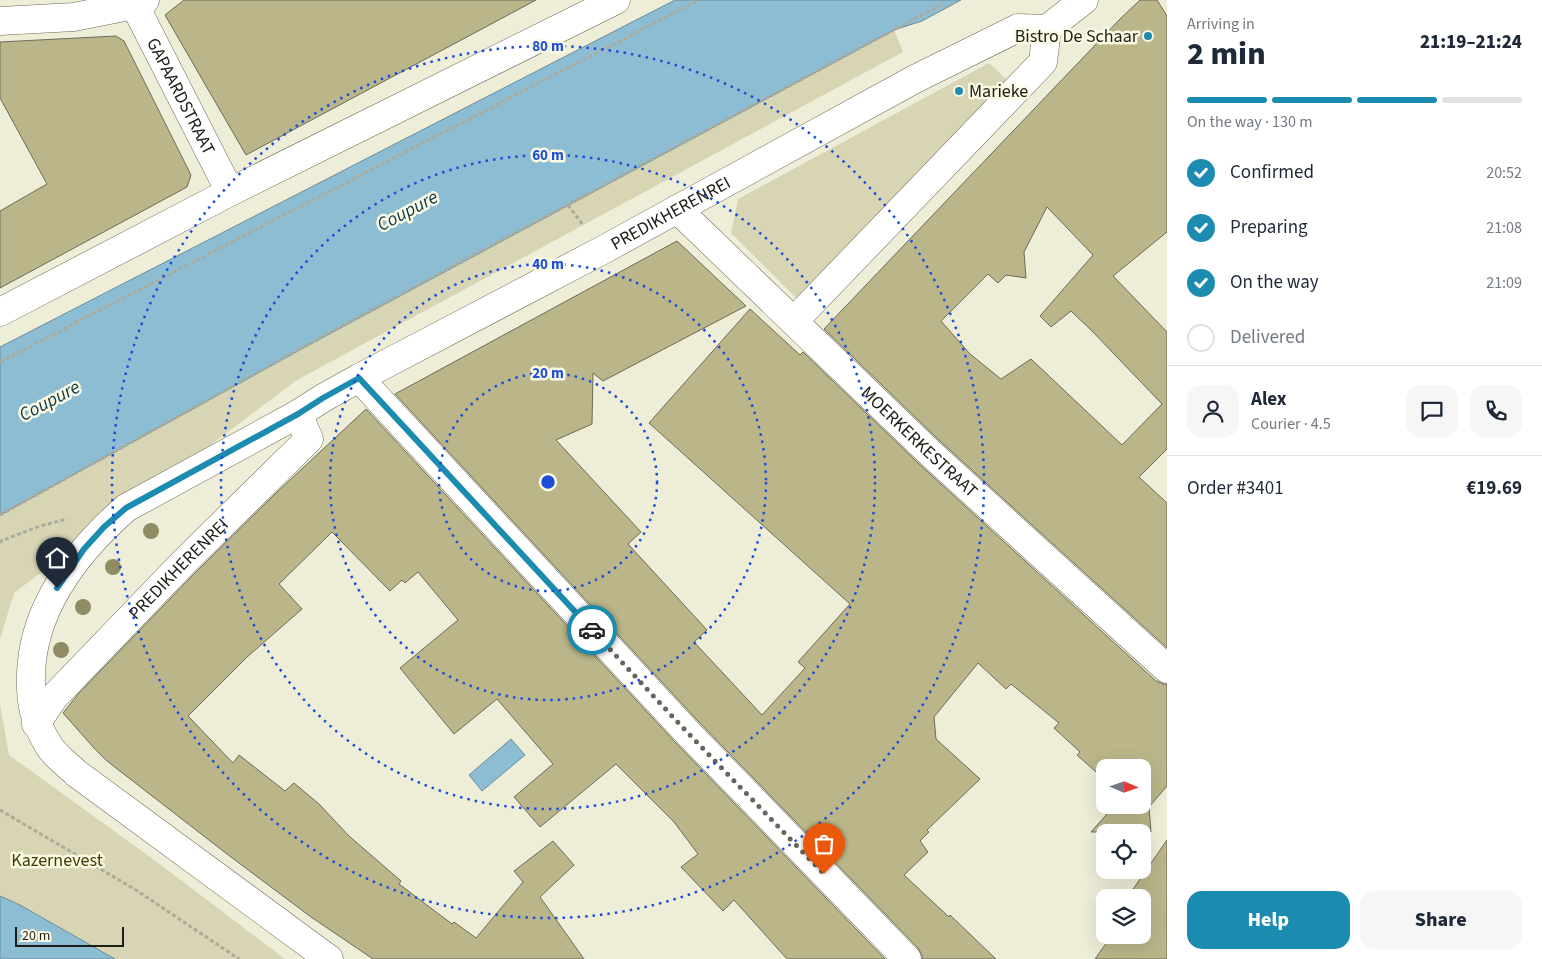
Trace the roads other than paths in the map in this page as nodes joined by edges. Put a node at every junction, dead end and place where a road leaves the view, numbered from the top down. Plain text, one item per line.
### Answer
1 (616, 0) edge
2 (1084, 0) edge
3 (137, 2) edge
4 (0, 22) edge
5 (1048, 28) junction
6 (230, 192) junction
7 (677, 209) junction
8 (0, 312) edge
9 (794, 321) junction
10 (359, 378) junction
11 (298, 414) junction
12 (1167, 668) edge
13 (36, 724) junction
14 (329, 959) edge
15 (907, 959) edge

1 - 6 street
2 - 5 street
3 - 4 street
3 - 6 street, GAPAARDSTRAAT
5 - 7 street, PREDIKHERENREI
5 - 9 street
6 - 8 street
7 - 9 street, MOERKERKESTRAAT
7 - 10 street, PREDIKHERENREI
9 - 12 street, MOERKERKESTRAAT
10 - 11 street, PREDIKHERENREI
10 - 15 street
11 - 13 street, PREDIKHERENREI
11 - 13 street, PREDIKHERENREI
13 - 14 street, PREDIKHERENREI

